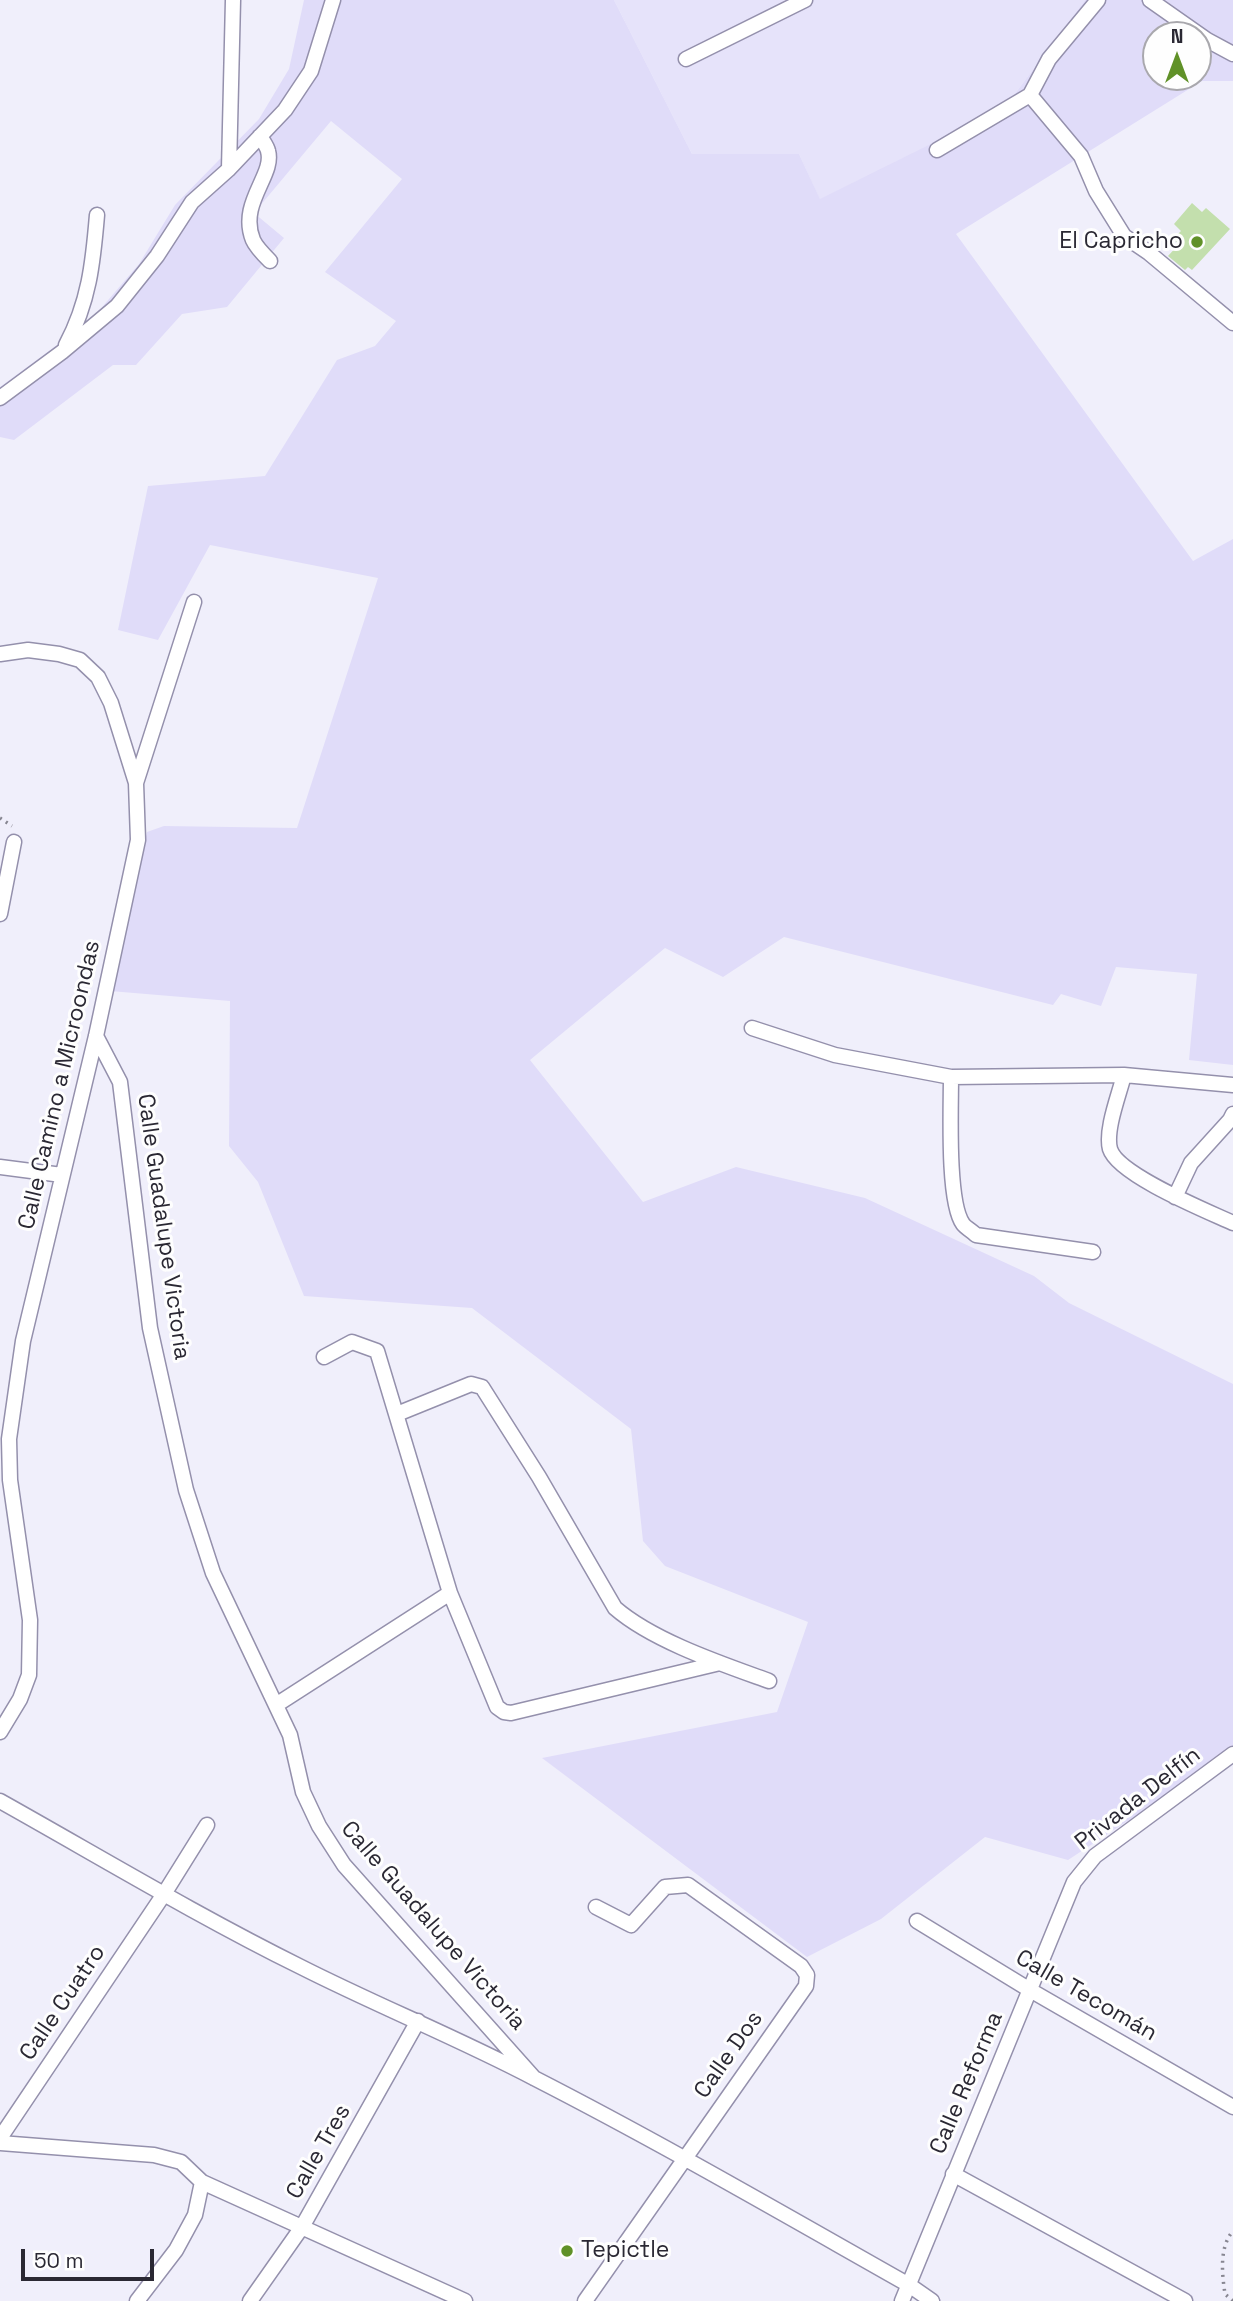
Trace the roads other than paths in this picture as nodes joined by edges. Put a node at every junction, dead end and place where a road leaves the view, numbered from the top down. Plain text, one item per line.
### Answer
1 (233, 0) edge
2 (332, 0) edge
3 (805, 0) edge
4 (1098, 0) edge
5 (1150, 0) edge
6 (1233, 54) edge
7 (686, 59) dead end
8 (1030, 95) junction
9 (260, 136) junction
10 (937, 150) dead end
11 (229, 169) junction
12 (97, 215) dead end
13 (270, 261) dead end
14 (1233, 323) edge
15 (62, 352) junction
16 (0, 398) edge
17 (194, 602) dead end
18 (0, 654) edge
19 (136, 783) junction
20 (14, 842) dead end
21 (0, 914) edge
22 (752, 1028) dead end
23 (96, 1036) junction
24 (1124, 1075) junction
25 (951, 1077) junction
26 (1233, 1085) edge
27 (1233, 1114) edge
28 (0, 1167) edge
29 (62, 1175) junction
30 (1175, 1197) junction
31 (1233, 1223) edge
32 (1093, 1252) dead end
33 (324, 1357) dead end
34 (397, 1414) junction
35 (450, 1593) junction
36 (720, 1663) junction
37 (769, 1681) dead end
38 (276, 1704) junction
39 (0, 1732) edge
40 (1233, 1755) edge
41 (0, 1801) edge
42 (206, 1825) dead end
43 (1074, 1882) joint
44 (164, 1894) junction
45 (596, 1908) dead end
46 (917, 1921) dead end
47 (1030, 1990) junction
48 (418, 2021) junction
49 (534, 2078) junction
50 (1233, 2107) edge
51 (0, 2141) edge
52 (684, 2158) junction
53 (953, 2174) junction
54 (202, 2182) junction
55 (302, 2227) junction
56 (909, 2285) junction
57 (137, 2301) edge
58 (250, 2301) edge
59 (465, 2301) edge
60 (585, 2301) edge
61 (902, 2301) edge
62 (932, 2301) edge
63 (1185, 2301) edge

1 - 11 street
2 - 9 street
3 - 7 street
4 - 8 street
5 - 6 street
8 - 10 street
8 - 14 street
9 - 11 street
9 - 13 street
11 - 15 street
12 - 15 street
15 - 16 street
17 - 19 street
18 - 19 street, Calle Camino a Microondas
19 - 23 street, Calle Camino a Microondas
20 - 21 street
22 - 25 street
23 - 29 street, Calle Camino a Microondas
23 - 38 street, Calle Guadalupe Victoria
24 - 25 street
24 - 26 street
24 - 30 street
25 - 32 street
27 - 30 street
28 - 29 street
29 - 39 street, Calle Camino a Microondas
30 - 31 street
33 - 34 street
34 - 35 street
34 - 36 street
35 - 36 street
35 - 38 street
36 - 37 street
38 - 49 street, Calle Guadalupe Victoria
40 - 43 street, Privada Delfín
41 - 44 street, Calle Guadalupe Victoria
42 - 44 street, Calle Cuatro
43 - 47 street, Calle Reforma
44 - 48 street, Calle Guadalupe Victoria
44 - 51 street, Calle Cuatro
45 - 52 street, Calle Dos
46 - 47 street, Calle Tecomán
47 - 50 street, Calle Tecomán
47 - 53 street, Calle Reforma
48 - 49 street, Calle Guadalupe Victoria
48 - 55 street, Calle Tres
49 - 52 street, Calle Guadalupe Victoria
51 - 54 street
52 - 56 street, Calle Guadalupe Victoria
52 - 60 street, Calle Dos
53 - 56 street, Calle Reforma
53 - 63 street
54 - 55 street
54 - 57 street
55 - 58 street, Calle Tres
55 - 59 street
56 - 61 street, Calle Reforma
56 - 62 street, Calle Guadalupe Victoria

